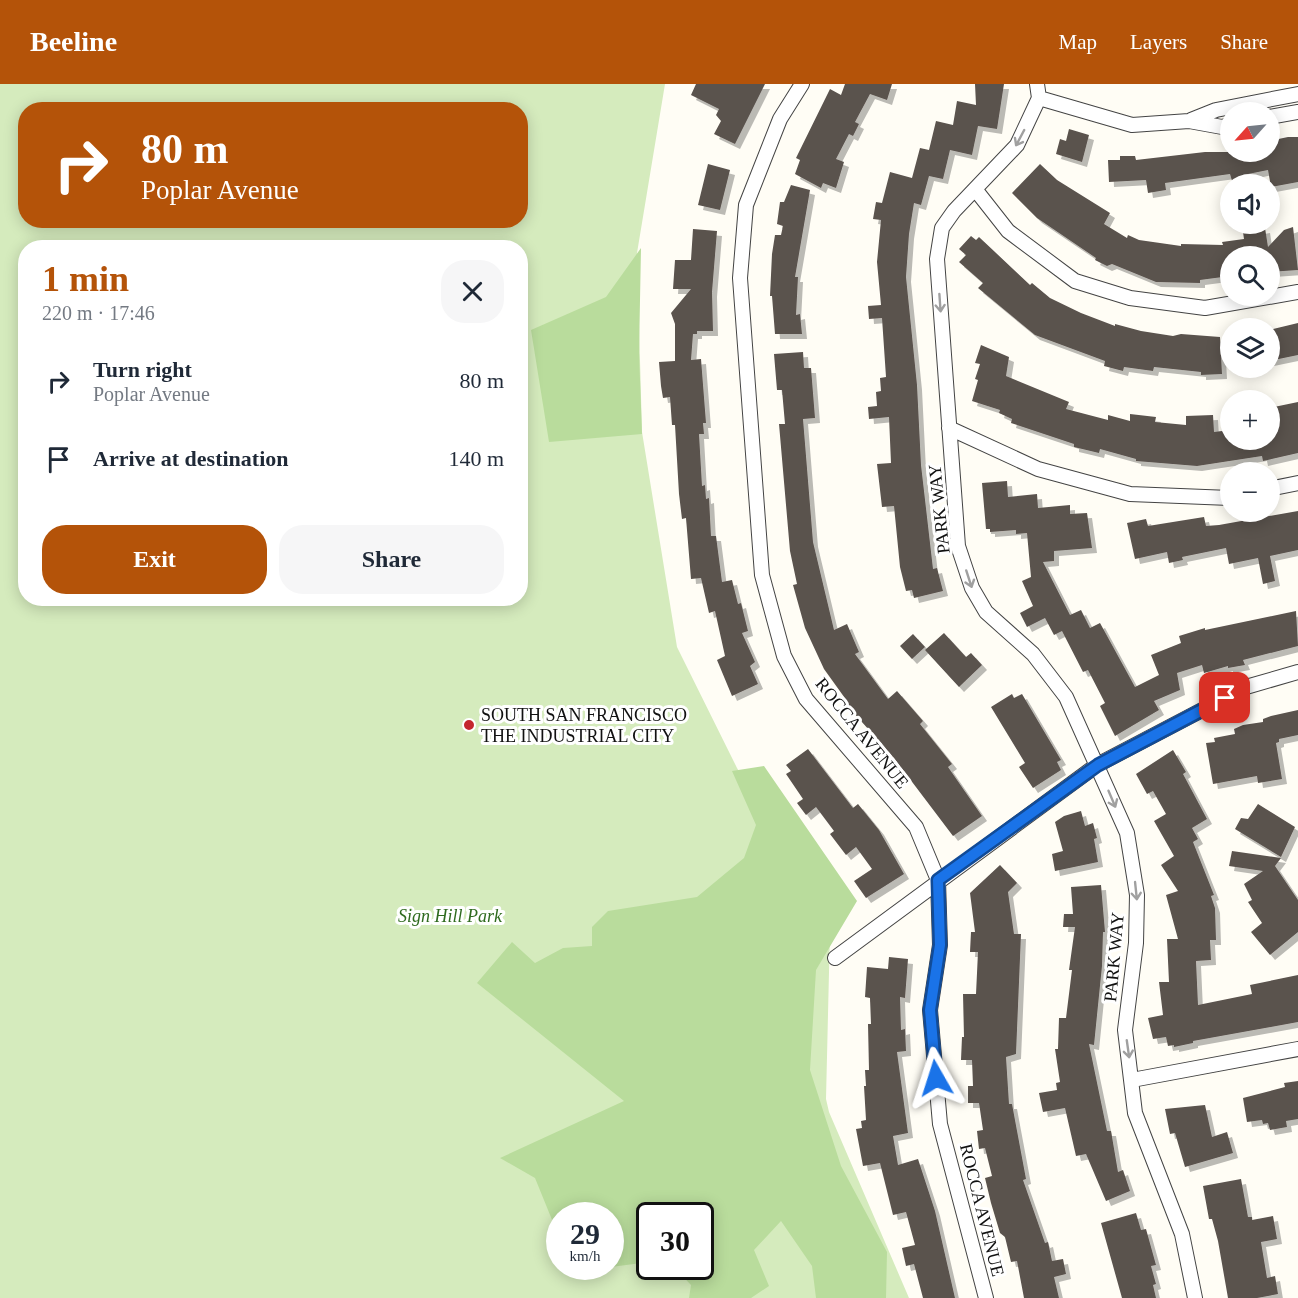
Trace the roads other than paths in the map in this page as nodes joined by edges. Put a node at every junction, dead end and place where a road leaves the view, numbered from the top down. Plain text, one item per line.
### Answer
1 (802, 84) edge
2 (1037, 84) edge
3 (1298, 94) edge
4 (1040, 98) junction
5 (1298, 112) edge
6 (1280, 115) edge
7 (1189, 121) junction
8 (1220, 127) edge
9 (975, 189) junction
10 (1298, 292) edge
11 (949, 428) junction
12 (1298, 483) edge
13 (1280, 487) edge
14 (1220, 498) edge
15 (1298, 672) edge
16 (1098, 765) junction
17 (938, 880) junction
18 (836, 958) dead end
19 (1298, 1049) edge
20 (1132, 1080) junction
21 (986, 1298) edge
22 (1195, 1298) edge

1 - 17 street, ROCCA AVENUE
2 - 4 street
3 - 7 street
4 - 7 street
4 -> 9 street, PARK WAY
5 - 6 street
7 - 8 street
9 - 10 street
9 -> 11 street, PARK WAY
11 - 14 street
11 -> 16 street, PARK WAY
12 - 13 street
15 - 16 street
16 - 17 street
16 -> 20 street, PARK WAY
17 - 18 street
17 - 21 street, ROCCA AVENUE
19 - 20 street
20 - 22 street, PARK WAY

